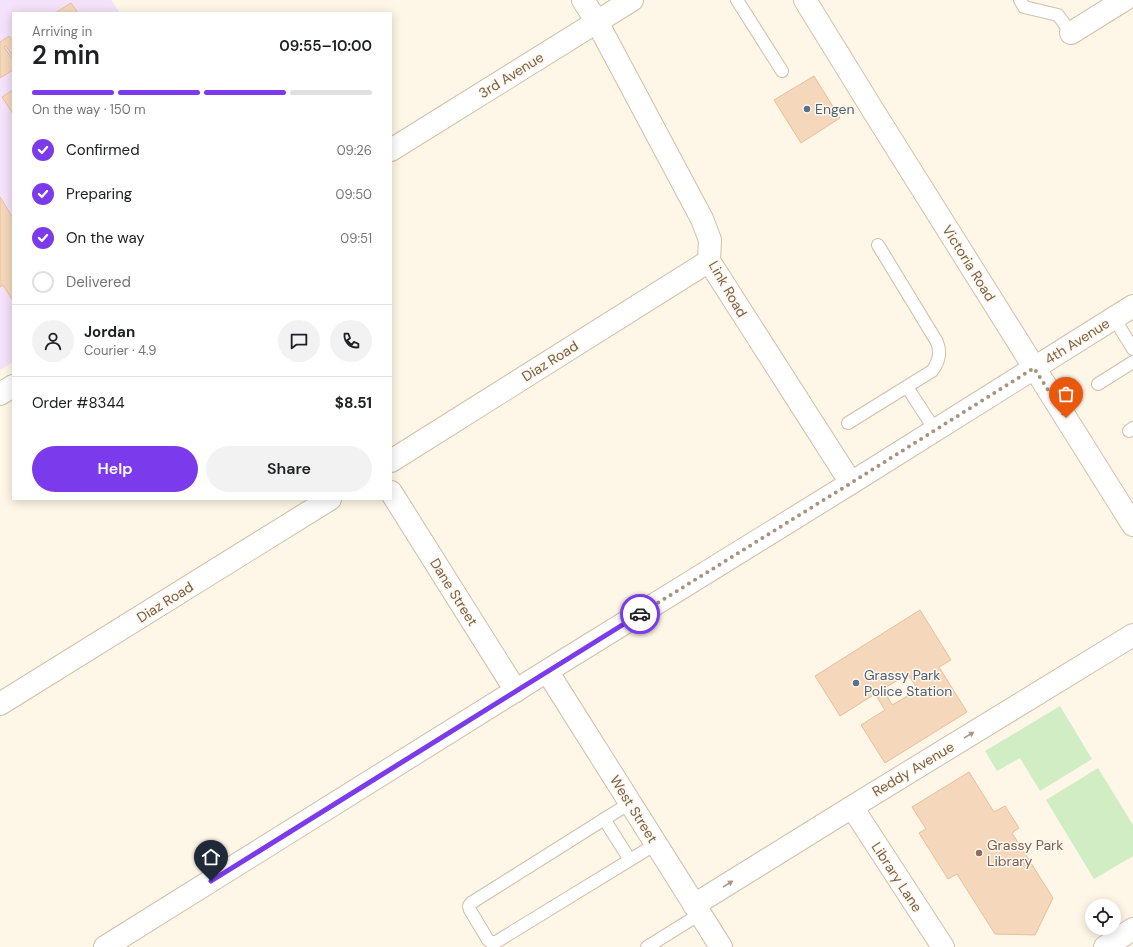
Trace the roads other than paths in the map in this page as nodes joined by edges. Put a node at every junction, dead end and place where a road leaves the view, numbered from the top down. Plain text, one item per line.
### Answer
1 (583, 0) edge
2 (632, 0) edge
3 (738, 0) edge
4 (805, 0) edge
5 (1020, 0) edge
6 (1124, 0) edge
7 (597, 22) junction
8 (1070, 34) joint
9 (782, 72) dead end
10 (392, 149) edge
11 (878, 245) dead end
12 (709, 261) junction
13 (1133, 306) edge
14 (1114, 318) junction
15 (1133, 349) edge
16 (1133, 362) edge
17 (1034, 368) junction
18 (1098, 384) dead end
19 (12, 387) edge
20 (907, 387) junction
21 (0, 394) edge
22 (848, 423) dead end
23 (935, 430) junction
24 (392, 460) edge
25 (851, 483) junction
26 (392, 494) edge
27 (328, 500) edge
28 (1133, 525) edge
29 (1133, 635) edge
30 (546, 672) junction
31 (516, 691) junction
32 (0, 704) edge
33 (630, 803) junction
34 (852, 807) junction
35 (604, 819) junction
36 (656, 844) junction
37 (630, 860) junction
38 (697, 910) junction
39 (1133, 929) edge
40 (662, 943) edge
41 (106, 947) edge
42 (647, 947) edge
43 (721, 947) edge
44 (943, 947) edge
45 (1105, 947) edge

1 - 7 street, Link Road
2 - 7 street, 3rd Avenue
3 - 9 lane
4 - 17 street, Victoria Road
5 - 8 lane
6 - 8 street
7 - 10 street, 3rd Avenue
7 - 12 street, Link Road
11 - 20 lane
12 - 24 street, Diaz Road
12 - 25 street, Link Road
13 - 14 street, 4th Avenue
14 - 15 lane
14 - 17 street, 4th Avenue
16 - 18 lane
17 - 23 street, 4th Avenue
17 - 28 street, Victoria Road
19 - 21 street
20 - 22 lane
20 - 23 lane
23 - 25 street, 4th Avenue
25 - 30 street, 4th Avenue
26 - 31 street, Dane Street
27 - 32 street, Diaz Road
34 -> 29 street, Reddy Avenue
30 - 31 street, 4th Avenue
30 - 33 street, West Street
31 - 41 street, 4th Avenue
33 - 35 lane
33 - 36 street, West Street
38 -> 34 street, Reddy Avenue
34 - 44 street, Library Lane
35 - 37 lane
35 - 37 lane
36 - 37 lane
36 - 38 street, West Street
38 - 40 lane
38 - 43 street, West Street
39 - 45 street
40 - 42 lane

